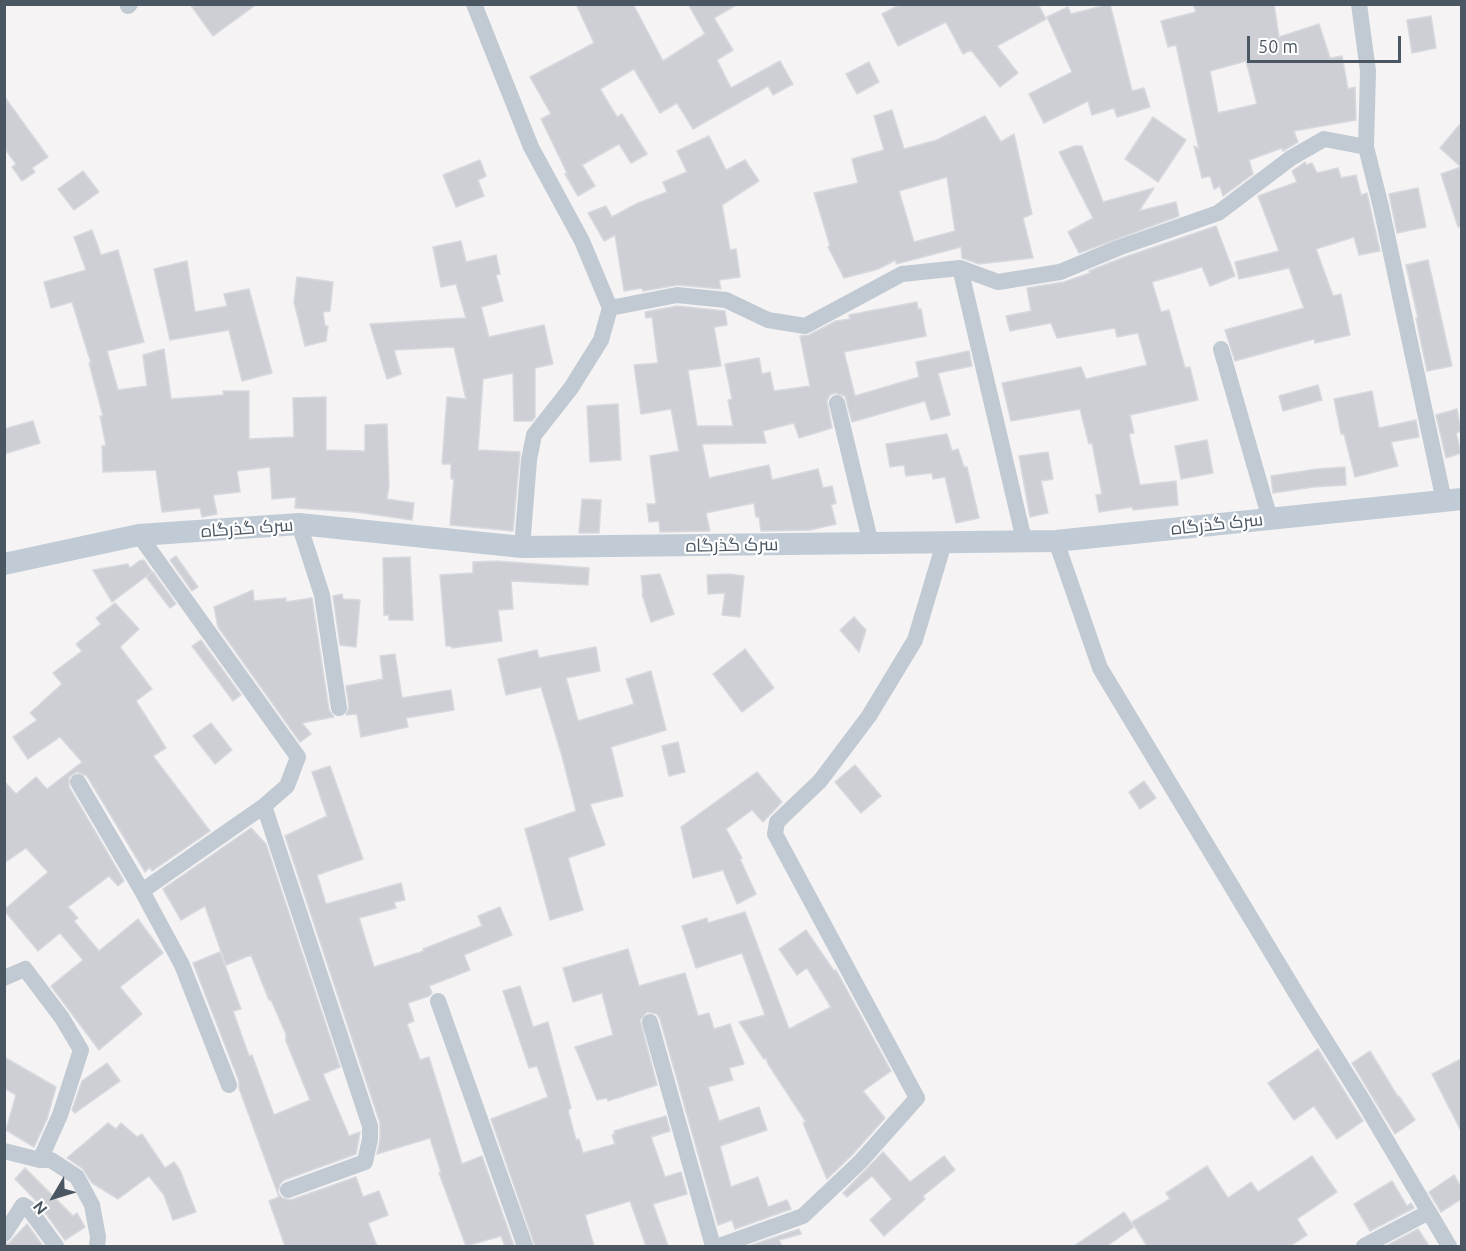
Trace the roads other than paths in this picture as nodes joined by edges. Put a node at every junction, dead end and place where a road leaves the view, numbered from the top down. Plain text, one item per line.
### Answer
1 (474, 4) edge
2 (1359, 4) edge
3 (1366, 147) junction
4 (960, 268) junction
5 (610, 308) junction
6 (1221, 349) dead end
7 (837, 403) dead end
8 (1453, 500) edge
9 (1270, 519) junction
10 (299, 524) junction
11 (139, 535) junction
12 (1024, 540) junction
13 (1056, 541) junction
14 (944, 543) junction
15 (870, 544) junction
16 (522, 547) junction
17 (4, 564) edge
18 (339, 708) dead end
19 (78, 782) dead end
20 (264, 806) junction
21 (142, 891) junction
22 (4, 978) edge
23 (438, 1001) dead end
24 (650, 1022) dead end
25 (229, 1085) dead end
26 (4, 1151) edge
27 (40, 1160) junction
28 (288, 1190) dead end
29 (1429, 1212) junction
30 (4, 1234) edge
31 (56, 1246) edge
32 (98, 1246) edge
33 (525, 1246) edge
34 (713, 1246) edge
35 (719, 1246) edge
36 (1364, 1246) edge
37 (1449, 1246) edge

1 - 5 street
2 - 3 street
3 - 4 street
3 - 8 street
4 - 5 street
4 - 12 street
5 - 16 street
6 - 9 street
7 - 15 street
8 - 9 street, سرک گذرگاه
9 - 13 street, سرک گذرگاه
10 - 11 street, سرک گذرگاه
10 - 16 street, سرک گذرگاه
10 - 18 street
11 - 17 street, سرک گذرگاه
11 - 20 street
12 - 13 street, سرک گذرگاه
12 - 14 street, سرک گذرگاه
13 - 29 street
14 - 15 street, سرک گذرگاه
14 - 35 street
15 - 16 street, سرک گذرگاه
19 - 21 street
20 - 21 street
20 - 28 street
21 - 25 street
22 - 27 street
23 - 33 street
24 - 34 street
26 - 27 street
27 - 32 street
29 - 36 street
29 - 37 street
30 - 31 street

